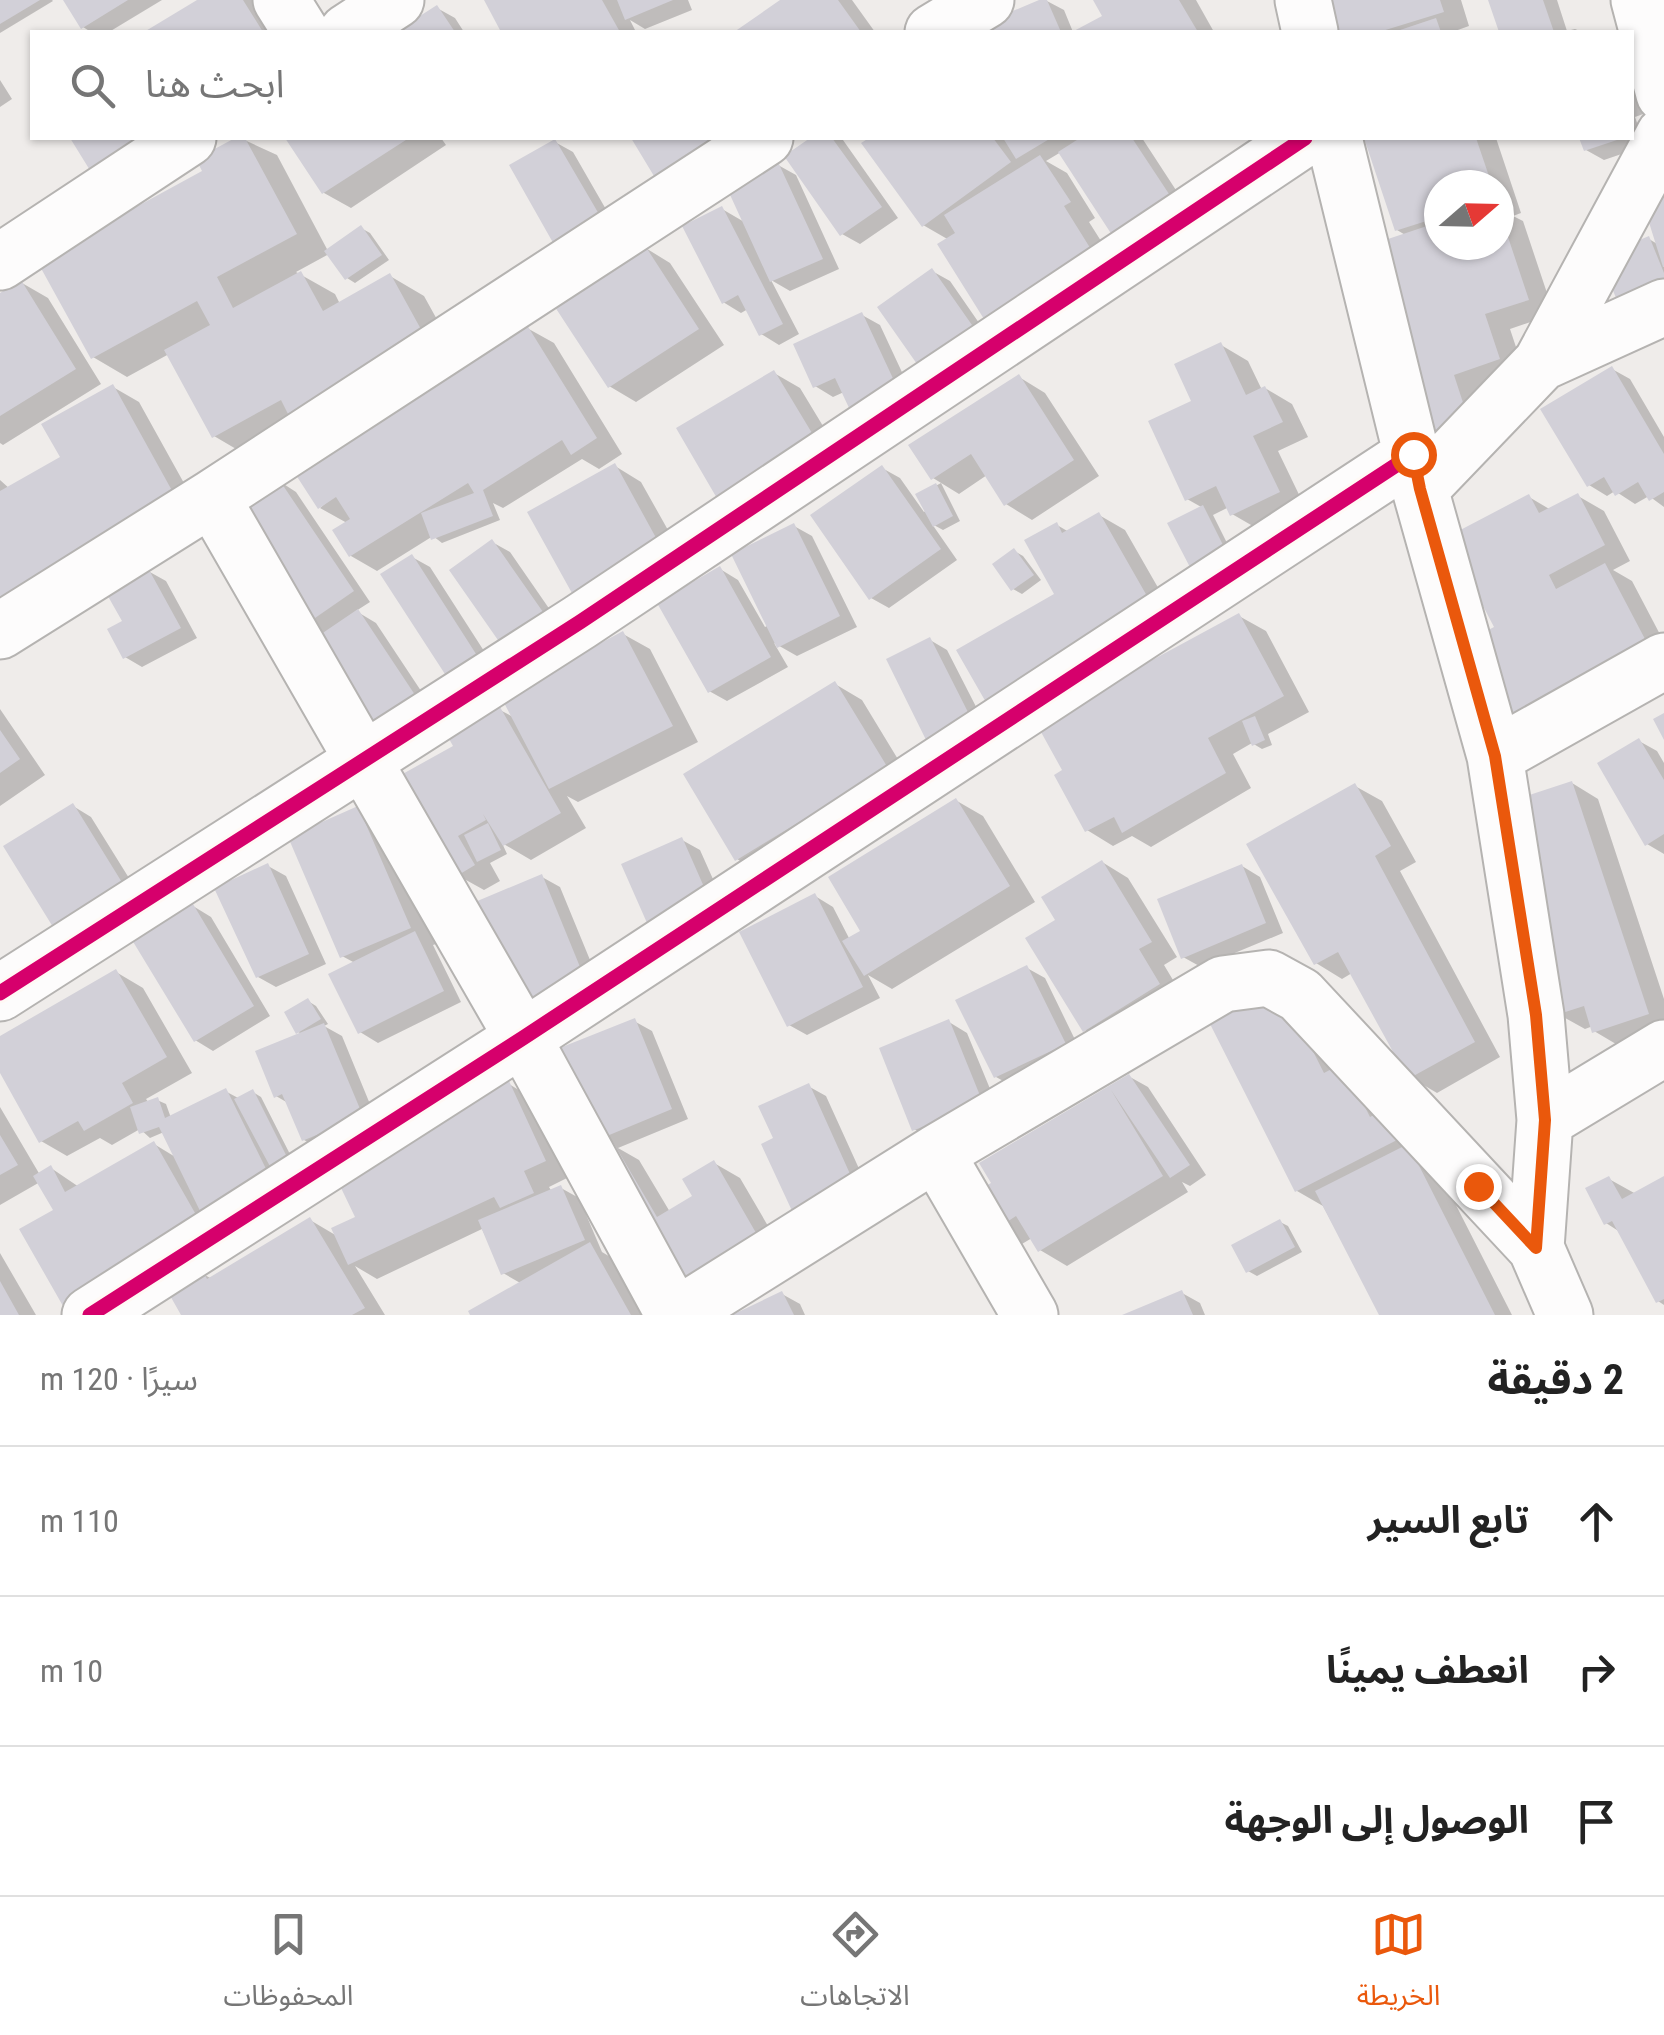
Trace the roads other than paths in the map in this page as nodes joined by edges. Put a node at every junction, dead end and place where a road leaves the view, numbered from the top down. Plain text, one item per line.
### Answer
1 (281, 0) edge
2 (396, 0) edge
3 (986, 0) edge
4 (1303, 0) edge
5 (1639, 0) edge
6 (300, 30) edge
7 (350, 30) edge
8 (936, 30) edge
9 (1310, 30) edge
10 (1664, 94) edge
11 (1664, 135) edge
12 (185, 140) edge
13 (762, 140) edge
14 (1302, 140) edge
15 (1334, 140) edge
16 (0, 262) edge
17 (1664, 306) edge
18 (1541, 362) junction
19 (1416, 472) junction
20 (212, 498) junction
21 (0, 631) edge
22 (1664, 661) edge
23 (1495, 756) junction
24 (362, 761) junction
25 (0, 994) edge
26 (523, 1038) junction
27 (1664, 1048) edge
28 (1545, 1120) junction
29 (936, 1153) junction
30 (1536, 1248) junction
31 (90, 1315) edge
32 (676, 1315) edge
33 (1030, 1315) edge
34 (1565, 1315) edge

1 - 6 street
2 - 7 street
3 - 8 street
4 - 9 street
5 - 10 street
11 - 18 street
12 - 16 street
13 - 20 street
14 - 24 street
15 - 19 street
17 - 18 street
18 - 19 street
19 - 23 street
19 - 26 street
20 - 21 street
20 - 24 street
22 - 23 street
23 - 28 street
24 - 25 street
24 - 26 street
26 - 31 street
26 - 32 street
27 - 28 street
28 - 30 street
29 - 30 street
29 - 32 street
29 - 33 street
30 - 34 street

